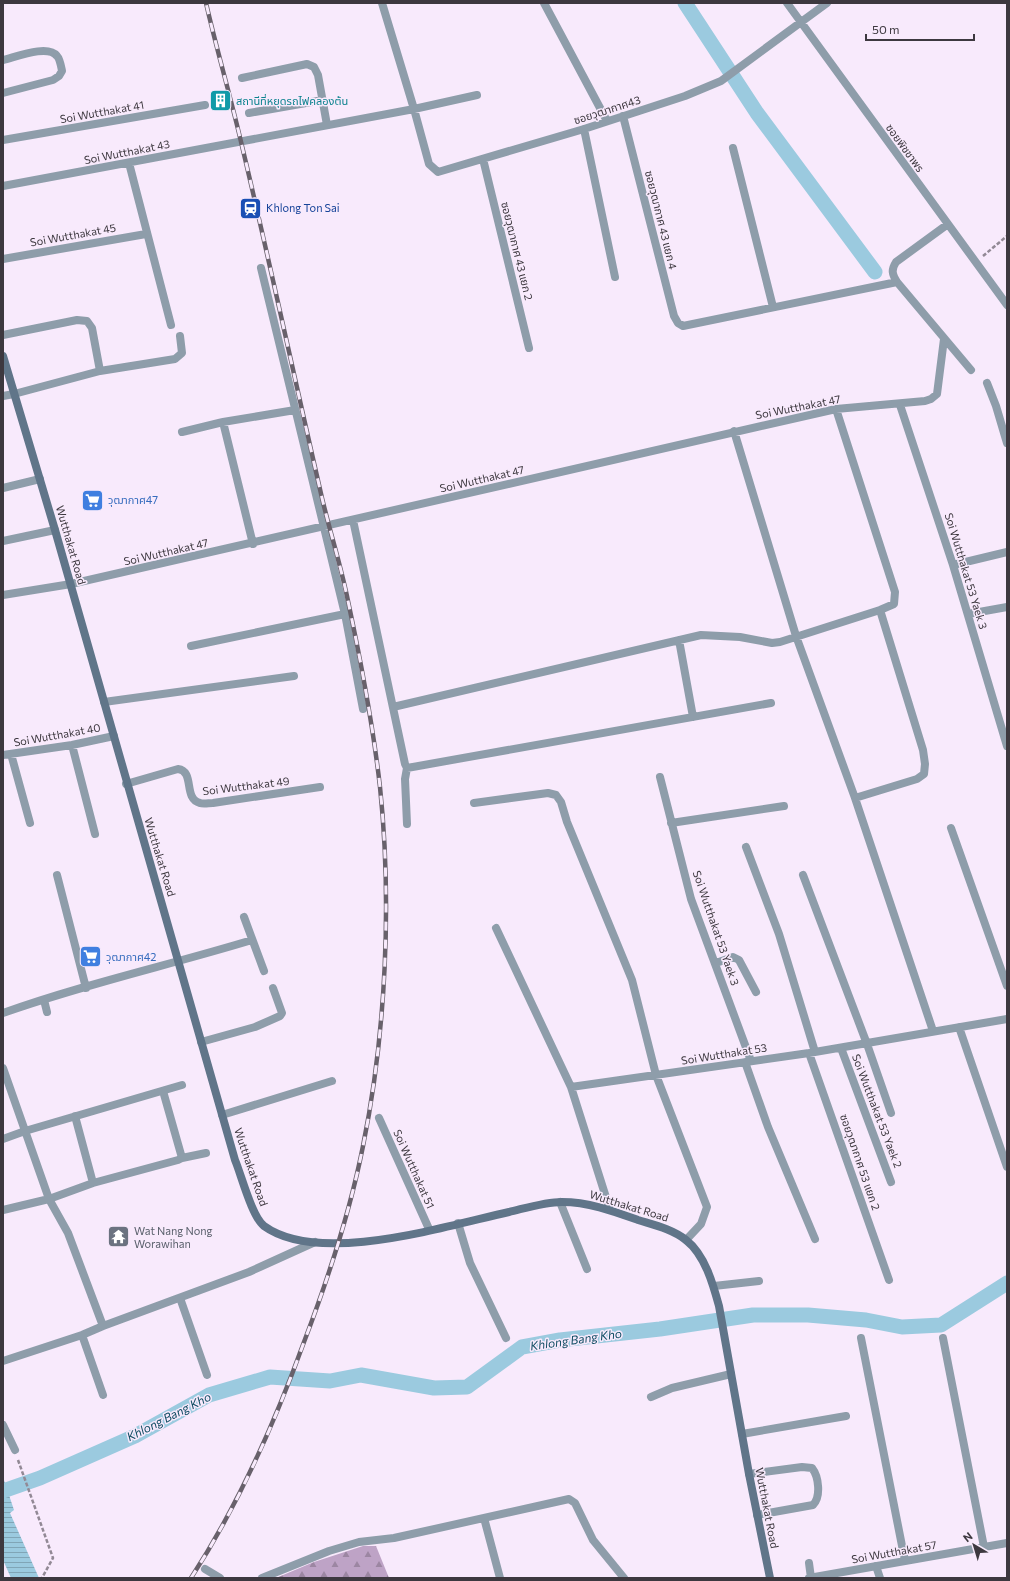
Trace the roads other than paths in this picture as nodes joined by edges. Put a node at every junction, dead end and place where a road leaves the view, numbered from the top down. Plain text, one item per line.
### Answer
1 (382, 3) edge
2 (544, 3) edge
3 (787, 3) edge
4 (827, 3) edge
5 (802, 22) junction
6 (3, 60) edge
7 (242, 78) dead end
8 (3, 93) edge
9 (477, 95) dead end
10 (322, 100) junction
11 (205, 105) dead end
12 (414, 109) junction
13 (249, 113) dead end
14 (623, 116) junction
15 (607, 121) junction
16 (327, 125) junction
17 (584, 129) junction
18 (3, 140) edge
19 (733, 148) dead end
20 (483, 159) junction
21 (129, 163) junction
22 (3, 186) edge
23 (948, 224) junction
24 (146, 234) junction
25 (3, 259) edge
26 (260, 268) dead end
27 (615, 277) dead end
28 (897, 282) junction
29 (1006, 301) edge
30 (773, 307) junction
31 (171, 326) dead end
32 (3, 335) edge
33 (180, 336) dead end
34 (944, 339) junction
35 (529, 348) dead end
36 (3, 356) edge
37 (971, 370) dead end
38 (100, 371) junction
39 (987, 383) dead end
40 (14, 394) junction
41 (3, 396) edge
42 (900, 404) junction
43 (836, 409) junction
44 (295, 410) junction
45 (223, 422) junction
46 (734, 431) junction
47 (182, 432) dead end
48 (1007, 443) edge
49 (40, 480) junction
50 (3, 488) edge
51 (353, 520) junction
52 (324, 527) junction
53 (55, 530) junction
54 (3, 541) edge
55 (253, 544) junction
56 (1007, 552) edge
57 (953, 565) junction
58 (70, 584) junction
59 (3, 595) edge
60 (1007, 607) edge
61 (880, 610) junction
62 (345, 614) junction
63 (968, 614) junction
64 (796, 636) junction
65 (679, 640) junction
66 (190, 646) dead end
67 (294, 676) dead end
68 (104, 702) junction
69 (771, 703) dead end
70 (393, 707) junction
71 (363, 709) dead end
72 (693, 717) junction
73 (114, 736) junction
74 (72, 745) junction
75 (1007, 746) edge
76 (7, 754) edge
77 (408, 768) junction
78 (660, 777) dead end
79 (126, 784) junction
80 (320, 786) dead end
81 (854, 798) junction
82 (474, 804) dead end
83 (784, 806) dead end
84 (30, 823) dead end
85 (671, 823) junction
86 (407, 824) dead end
87 (951, 828) dead end
88 (95, 834) dead end
89 (746, 847) dead end
90 (57, 875) dead end
91 (803, 875) dead end
92 (244, 917) dead end
93 (496, 928) dead end
94 (252, 940) junction
95 (180, 962) junction
96 (716, 963) junction
97 (264, 971) dead end
98 (1007, 986) edge
99 (86, 988) junction
100 (273, 988) dead end
101 (756, 992) dead end
102 (44, 1000) junction
103 (47, 1012) dead end
104 (3, 1013) edge
105 (1007, 1019) edge
106 (959, 1026) junction
107 (933, 1031) junction
108 (202, 1042) junction
109 (867, 1044) junction
110 (841, 1048) junction
111 (812, 1052) junction
112 (748, 1062) junction
113 (3, 1068) edge
114 (656, 1075) junction
115 (332, 1081) dead end
116 (182, 1085) dead end
117 (571, 1087) junction
118 (163, 1091) junction
119 (891, 1113) dead end
120 (222, 1115) junction
121 (76, 1116) junction
122 (379, 1118) dead end
123 (25, 1131) junction
124 (3, 1139) edge
125 (206, 1153) dead end
126 (182, 1158) junction
127 (1007, 1167) edge
128 (891, 1182) dead end
129 (93, 1183) junction
130 (49, 1199) junction
131 (560, 1202) junction
132 (3, 1210) edge
133 (610, 1210) junction
134 (458, 1223) junction
135 (429, 1229) junction
136 (815, 1239) dead end
137 (686, 1240) junction
138 (315, 1242) junction
139 (587, 1269) dead end
140 (889, 1280) dead end
141 (759, 1281) dead end
142 (714, 1286) junction
143 (180, 1298) junction
144 (103, 1326) junction
145 (82, 1336) junction
146 (506, 1338) dead end
147 (861, 1338) dead end
148 (943, 1338) dead end
149 (3, 1361) edge
150 (731, 1374) junction
151 (207, 1375) dead end
152 (103, 1395) dead end
153 (651, 1397) dead end
154 (846, 1416) dead end
155 (3, 1425) edge
156 (742, 1434) junction
157 (15, 1450) road end
158 (749, 1474) junction
159 (757, 1515) junction
160 (484, 1518) junction
161 (1007, 1543) edge
162 (984, 1547) junction
163 (905, 1561) junction
164 (809, 1563) dead end
165 (876, 1566) junction
166 (205, 1569) dead end
167 (220, 1578) edge
168 (262, 1578) edge
169 (500, 1578) edge
170 (624, 1578) edge
171 (770, 1578) edge
172 (810, 1578) edge
173 (880, 1578) edge

1 - 12 street, ซอยวุฒากาศ43
2 - 15 street
3 - 5 street, ซอยพิชชาพร
4 - 5 street, ซอยวุฒากาศ43
5 - 14 street, ซอยวุฒากาศ43
5 - 23 street, ซอยพิชชาพร
6 - 8 street
7 - 10 street
9 - 12 street
10 - 13 street
10 - 16 street
11 - 18 street, Soi Wutthakat 41
12 - 16 street
12 - 20 street, ซอยวุฒากาศ43
14 - 15 street, ซอยวุฒากาศ43
14 - 30 street, ซอยวุฒากาศ 43 แยก 4
15 - 17 street, ซอยวุฒากาศ43
16 - 21 street, Soi Wutthakat 43
17 - 20 street, ซอยวุฒากาศ43
17 - 27 street
19 - 30 street
20 - 35 street, ซอยวุฒากาศ 43 แยก 2
21 - 22 street, Soi Wutthakat 43
21 - 24 street
23 - 28 street
23 - 29 street, ซอยพิชชาพร
24 - 25 street, Soi Wutthakat 45
24 - 31 street
26 - 44 street
28 - 30 street
28 - 34 street
32 - 38 street
33 - 38 street
34 - 37 street
34 - 42 street, Soi Wutthakat 47
36 - 40 main road, Wutthakat Road
38 - 40 street
39 - 48 street
40 - 41 street
40 - 49 main road, Wutthakat Road
42 - 43 street, Soi Wutthakat 47
42 - 57 street, Soi Wutthakat 53 Yaek 3
43 - 46 street, Soi Wutthakat 47
43 - 61 street
44 - 45 street
44 - 52 street
45 - 47 street
45 - 55 street
46 - 51 street, Soi Wutthakat 47
46 - 64 street
49 - 50 street
49 - 53 main road, Wutthakat Road
51 - 52 street, Soi Wutthakat 47
51 - 70 street
52 - 55 street, Soi Wutthakat 47
52 - 62 street
53 - 54 street
53 - 58 main road, Wutthakat Road
55 - 58 street, Soi Wutthakat 47
56 - 57 street
57 - 63 street, Soi Wutthakat 53 Yaek 3
58 - 59 street, Soi Wutthakat 47
58 - 68 main road, Wutthakat Road
60 - 63 street
61 - 64 street
61 - 81 street
62 - 66 street
62 - 71 street
63 - 75 street, Soi Wutthakat 53 Yaek 3
64 - 65 street
64 - 81 street
65 - 70 street
65 - 72 street
67 - 68 street
68 - 73 main road, Wutthakat Road
69 - 72 street
70 - 77 street
72 - 77 street
73 - 74 street, Soi Wutthakat 40
73 - 79 main road, Wutthakat Road
74 - 76 street, Soi Wutthakat 40
74 - 88 street
76 - 84 street
77 - 86 street
78 - 85 street, Soi Wutthakat 53 Yaek 3
79 - 80 street, Soi Wutthakat 49
79 - 95 main road, Wutthakat Road
81 - 107 street
82 - 114 street
83 - 85 street
85 - 96 street, Soi Wutthakat 53 Yaek 3
87 - 98 street
89 - 111 street, ซอยวุฒากาศ 53 แยก 2
90 - 99 street
91 - 109 street
92 - 94 street
93 - 117 street
94 - 95 street
94 - 97 street
95 - 99 street
95 - 108 main road, Wutthakat Road
96 - 101 street
96 - 112 street, Soi Wutthakat 53 Yaek 3
99 - 102 street
100 - 108 street
102 - 103 street
102 - 104 street
105 - 106 street, Soi Wutthakat 53
106 - 107 street, Soi Wutthakat 53
106 - 127 street
107 - 109 street, Soi Wutthakat 53
108 - 120 main road, Wutthakat Road
109 - 110 street, Soi Wutthakat 53
109 - 119 street
110 - 111 street, Soi Wutthakat 53
110 - 128 street, Soi Wutthakat 53 Yaek 2
111 - 112 street, Soi Wutthakat 53
111 - 140 street, ซอยวุฒากาศ 53 แยก 2
112 - 114 street, Soi Wutthakat 53
112 - 136 street, Soi Wutthakat 53 Yaek 3
113 - 123 street
114 - 117 street, Soi Wutthakat 53
114 - 137 street
115 - 120 street
116 - 118 street
117 - 133 street
118 - 121 street
118 - 126 street
120 - 138 main road, Wutthakat Road
121 - 123 street
121 - 129 street
122 - 135 street, Soi Wutthakat 51
123 - 124 street
123 - 130 street
125 - 126 street
126 - 129 street
129 - 130 street
130 - 132 street
130 - 144 street
131 - 133 main road, Wutthakat Road
131 - 134 main road, Wutthakat Road
131 - 139 street
133 - 137 main road, Wutthakat Road
134 - 135 main road, Wutthakat Road
134 - 146 street
135 - 138 main road, Wutthakat Road
137 - 142 main road, Wutthakat Road
138 - 143 street
141 - 142 street
142 - 150 main road, Wutthakat Road
143 - 144 street
143 - 151 street
144 - 145 street
145 - 149 street
145 - 152 street
147 - 163 street
148 - 162 street
150 - 153 street
150 - 156 main road, Wutthakat Road
154 - 156 street
155 - 157 street
156 - 158 main road, Wutthakat Road
158 - 159 main road, Wutthakat Road
158 - 159 street
159 - 171 main road, Wutthakat Road
160 - 168 street
160 - 169 street
160 - 170 street
161 - 162 street, Soi Wutthakat 57
162 - 163 street, Soi Wutthakat 57
163 - 165 street, Soi Wutthakat 57
164 - 172 street
165 - 172 street, Soi Wutthakat 57
165 - 173 street
166 - 167 street

